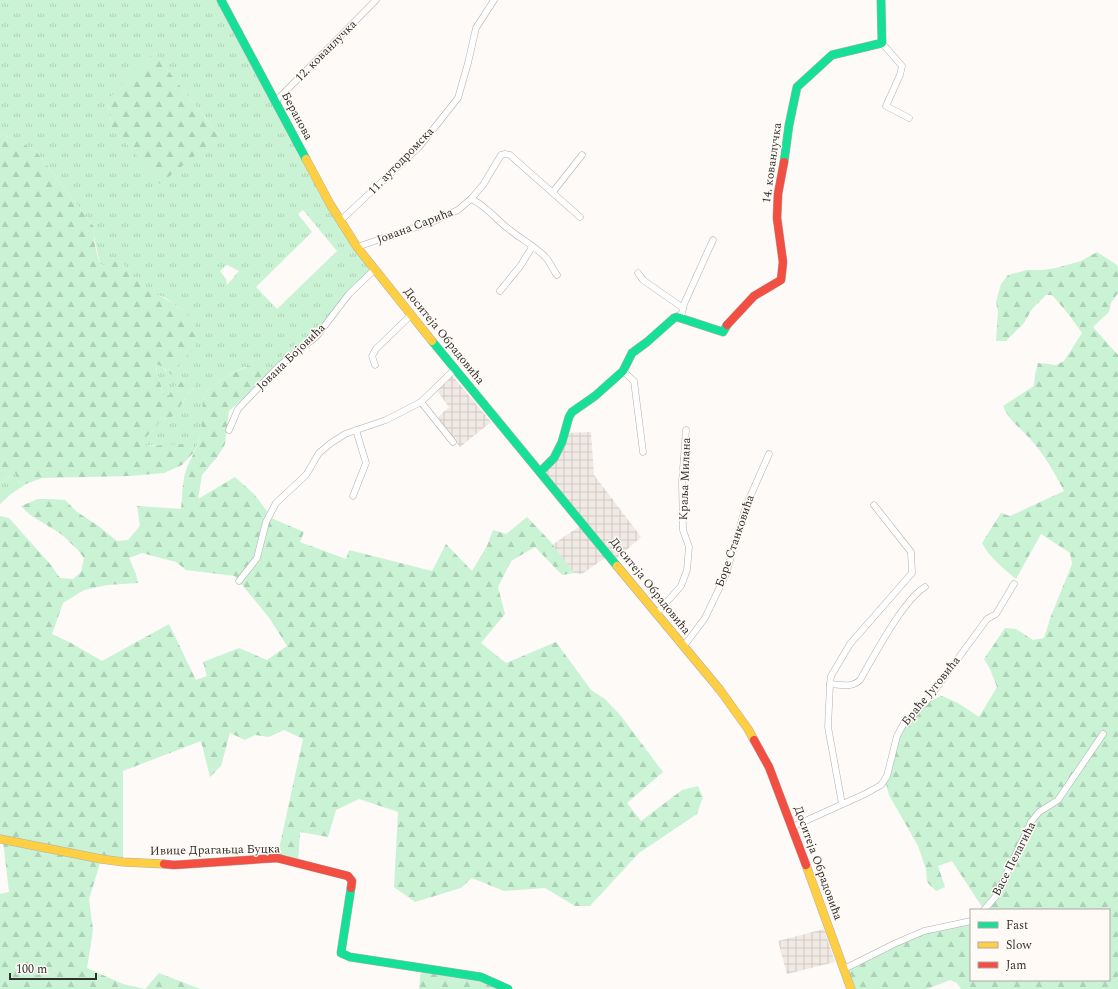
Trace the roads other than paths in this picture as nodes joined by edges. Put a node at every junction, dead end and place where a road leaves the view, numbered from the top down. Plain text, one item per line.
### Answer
1 (221, 0) edge
2 (376, 0) edge
3 (494, 0) edge
4 (881, 0) edge
5 (882, 43) junction
6 (276, 101) junction
7 (909, 118) dead end
8 (582, 155) dead end
9 (553, 192) junction
10 (472, 199) junction
11 (580, 217) dead end
12 (340, 221) junction
13 (713, 240) dead end
14 (355, 245) junction
15 (532, 247) junction
16 (374, 270) junction
17 (638, 272) dead end
18 (557, 275) dead end
19 (500, 291) dead end
20 (683, 308) junction
21 (411, 315) junction
22 (677, 317) junction
23 (375, 365) dead end
24 (455, 369) junction
25 (623, 370) junction
26 (421, 402) junction
27 (229, 430) dead end
28 (356, 430) junction
29 (686, 430) dead end
30 (453, 442) dead end
31 (643, 452) dead end
32 (769, 454) dead end
33 (540, 472) junction
34 (353, 496) dead end
35 (874, 505) dead end
36 (240, 581) dead end
37 (1014, 584) dead end
38 (926, 587) dead end
39 (657, 613) junction
40 (684, 646) junction
41 (830, 684) junction
42 (1103, 734) dead end
43 (842, 804) junction
44 (792, 827) junction
45 (0, 839) edge
46 (985, 909) edge
47 (970, 921) edge
48 (844, 969) junction
49 (508, 989) edge
50 (850, 989) edge

1 - 6 street, Беранова
2 - 6 street, 12. кованлучка
3 - 12 street, 11. аутодромска
4 - 5 street
5 - 7 street
5 - 22 street, 14. кованлучка
6 - 12 street, Беранова
8 - 9 street
9 - 10 street, Јована Сарића
9 - 11 street, Јована Сарића
10 - 14 street, Јована Сарића
10 - 15 street
12 - 14 street, Беранова
13 - 20 street
14 - 16 street, Доситеја Обрадовића
15 - 18 street
15 - 19 street
16 - 21 street, Доситеја Обрадовића
16 - 27 street, Јована Бојовића
17 - 20 street
20 - 22 street
21 - 23 street
21 - 24 street, Доситеја Обрадовића
22 - 25 street
24 - 26 street
24 - 33 street, Доситеја Обрадовића
25 - 31 street
25 - 33 street
26 - 28 street
26 - 30 street
28 - 34 street
28 - 36 street
29 - 39 street, Краља Милана
32 - 40 street, Боре Станковића
33 - 39 street, Доситеја Обрадовића
35 - 41 street
37 - 43 street, Браће Југовића
38 - 41 street
39 - 40 street, Доситеја Обрадовића
40 - 44 street, Доситеја Обрадовића
41 - 43 street
42 - 46 street, Васе Пелагића
43 - 44 street, Браће Југовића
44 - 48 street, Доситеја Обрадовића
45 - 49 street, Ивице Драгањца Буцка
47 - 48 street
48 - 50 street, Доситеја Обрадовића

